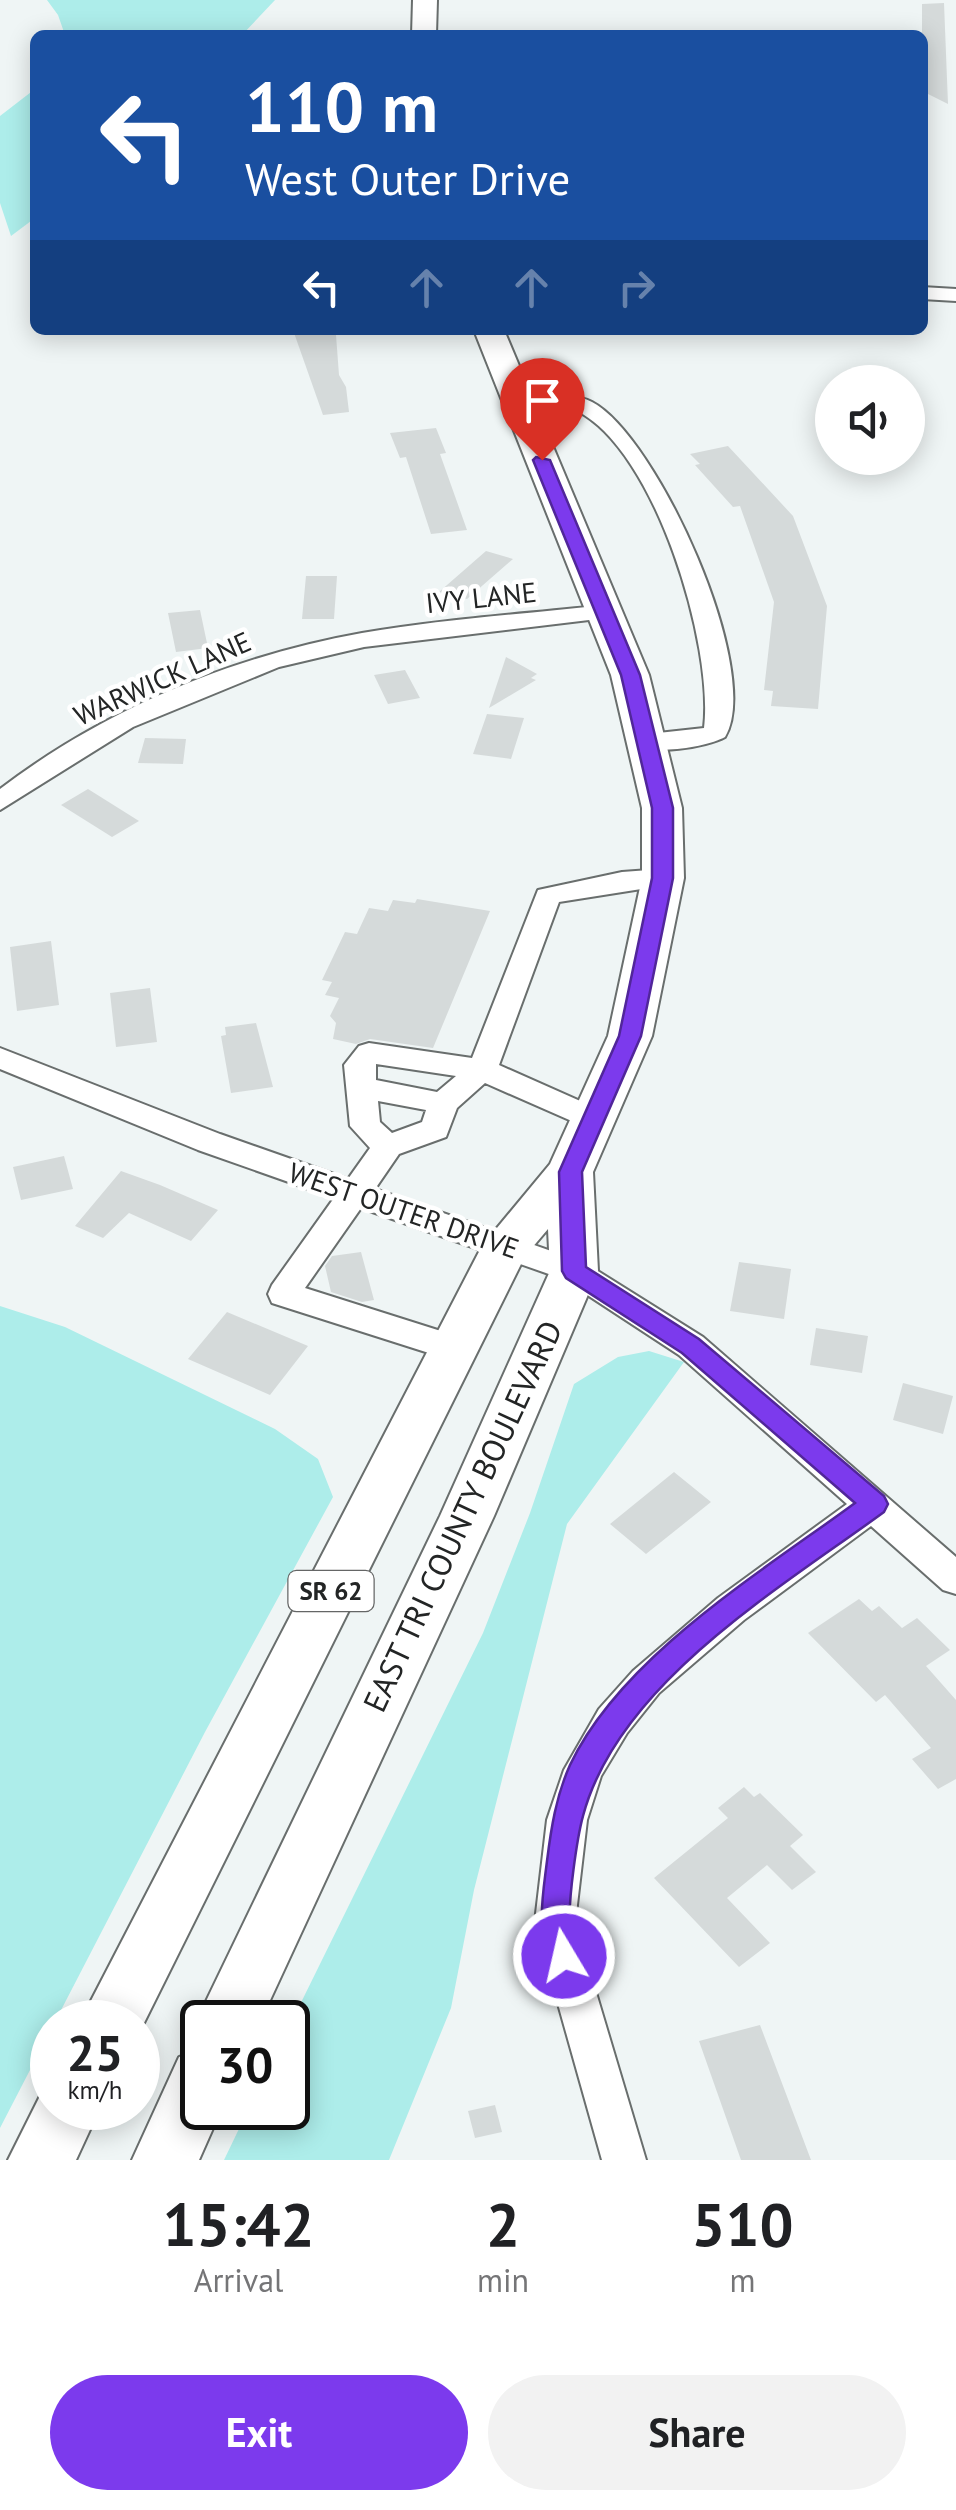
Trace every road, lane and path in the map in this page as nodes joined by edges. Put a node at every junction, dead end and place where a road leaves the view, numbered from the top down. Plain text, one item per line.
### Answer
1 (424, 0) edge
2 (424, 30) edge
3 (928, 294) edge
4 (956, 295) edge
5 (491, 335) edge
6 (516, 400) junction
7 (606, 612) junction
8 (363, 640) joint
9 (649, 742) junction
10 (0, 802) edge
11 (663, 878) junction
12 (0, 1058) edge
13 (482, 1070) junction
14 (362, 1088) junction
15 (443, 1103) junction
16 (594, 1119) junction
17 (388, 1146) junction
18 (570, 1172) junction
19 (352, 1191) junction
20 (506, 1246) junction
21 (574, 1271) junction
22 (454, 1348) junction
23 (874, 1504) junction
24 (956, 1579) edge
25 (122, 2000) edge
26 (238, 2000) edge
27 (180, 2125) edge
28 (57, 2130) edge
29 (41, 2160) edge
30 (164, 2160) edge
31 (624, 2160) edge

1 - 2 highway
3 - 4 street
5 - 6 highway
6 - 7 highway
6 - 9 street
7 - 8 street, IVY LANE
7 - 9 highway
8 - 10 street, WARWICK LANE
9 - 11 highway
11 - 13 street
11 - 16 highway
12 - 19 street, WEST OUTER DRIVE
13 - 14 street
13 - 15 street
13 - 16 street
14 - 15 street
14 - 17 street
15 - 17 street
16 - 18 highway
17 - 19 street
18 - 20 highway, SR 62
18 - 21 highway, EAST TRI COUNTY BOULEVARD
19 - 20 street, WEST OUTER DRIVE
19 - 22 street
20 - 21 street, WEST OUTER DRIVE
20 - 22 highway, SR 62
21 - 23 street, WEST OUTER DRIVE
21 - 26 highway, EAST TRI COUNTY BOULEVARD
22 - 25 highway, SR 62
23 - 24 street, WEST OUTER DRIVE
23 - 31 street
27 - 30 highway
28 - 29 highway

